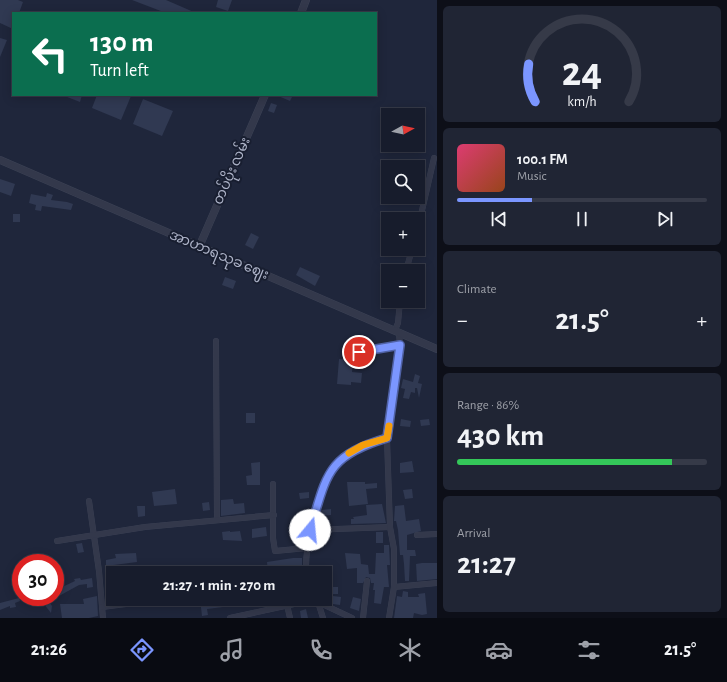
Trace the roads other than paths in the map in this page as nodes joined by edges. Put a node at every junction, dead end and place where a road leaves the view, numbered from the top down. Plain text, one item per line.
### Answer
1 (306, 0) edge
2 (301, 12) edge
3 (265, 96) edge
4 (434, 158) dead end
5 (0, 160) edge
6 (422, 212) edge
7 (199, 247) junction
8 (399, 308) edge
9 (397, 332) junction
10 (216, 341) dead end
11 (400, 345) junction
12 (437, 349) edge
13 (345, 354) dead end
14 (387, 438) junction
15 (273, 484) dead end
16 (89, 501) dead end
17 (274, 515) junction
18 (217, 520) junction
19 (390, 527) junction
20 (310, 530) junction
21 (437, 534) edge
22 (94, 535) junction
23 (418, 536) dead end
24 (57, 540) dead end
25 (307, 548) junction
26 (306, 566) edge
27 (367, 580) dead end
28 (437, 583) edge
29 (394, 587) junction
30 (110, 606) edge
31 (283, 606) edge
32 (287, 606) edge
33 (319, 606) edge
34 (326, 606) edge
35 (102, 607) junction
36 (103, 618) edge
37 (230, 618) edge
38 (290, 618) edge
39 (323, 618) edge
40 (352, 618) edge
41 (363, 618) edge
42 (390, 618) edge

1 - 2 street
3 - 7 street, တပ်ပိုး လမ်း
4 - 6 street
5 - 7 street, အာဟာရသုခ ဈေး
7 - 9 street, အာဟာရသုခ ဈေး
8 - 9 street
9 - 11 street
9 - 12 street, အာဟာရသုခ ဈေး
10 - 18 street
11 - 13 street
11 - 14 street
14 - 19 street
14 - 20 street
15 - 17 street
16 - 22 street
17 - 18 street
17 - 25 street
18 - 22 street
19 - 20 street
19 - 29 street
20 - 25 street
21 - 23 street
22 - 24 street
22 - 35 street
25 - 26 street
27 - 41 street
28 - 29 street
29 - 42 street
30 - 35 street
31 - 37 street
32 - 38 street
33 - 39 street
34 - 40 street
35 - 36 street

